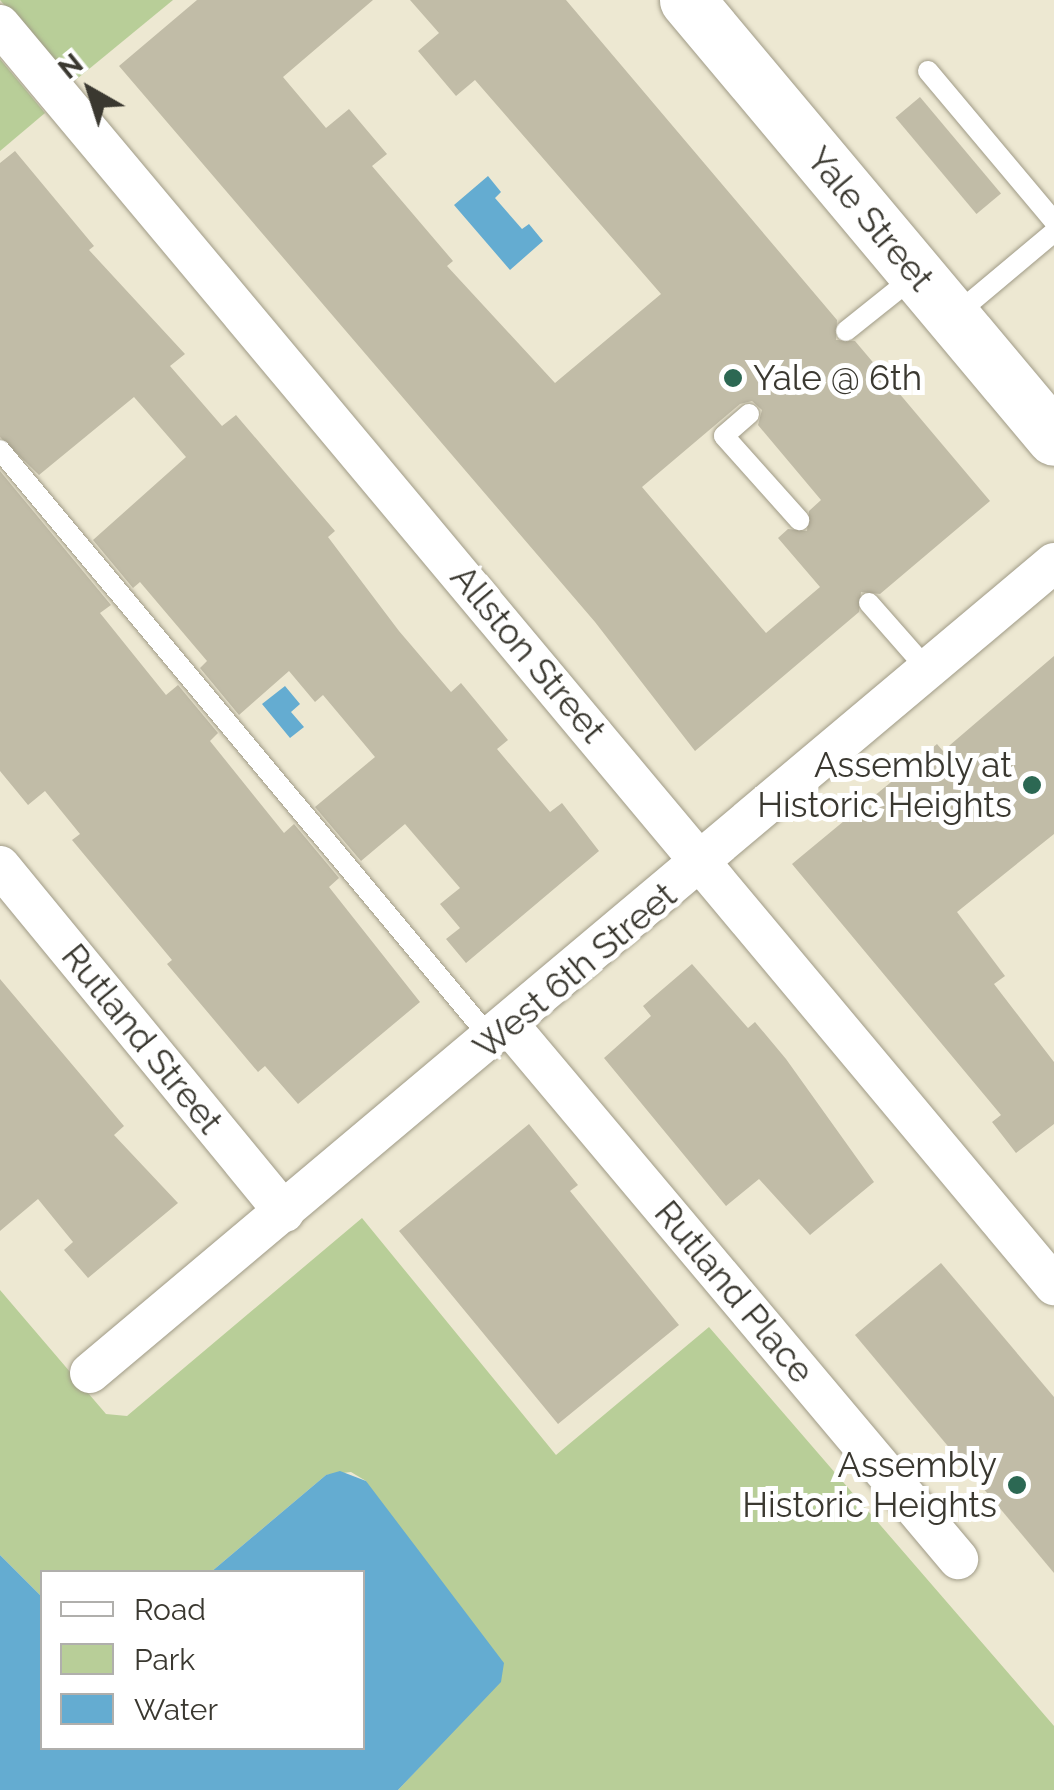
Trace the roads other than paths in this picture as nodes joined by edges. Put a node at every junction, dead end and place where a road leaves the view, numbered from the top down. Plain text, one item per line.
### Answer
1 (687, 0) edge
2 (0, 25) edge
3 (928, 71) dead end
4 (1054, 221) edge
5 (1054, 232) edge
6 (917, 275) junction
7 (953, 318) junction
8 (846, 331) dead end
9 (749, 414) dead end
10 (1054, 438) edge
11 (0, 450) edge
12 (799, 520) dead end
13 (1054, 563) edge
14 (869, 603) dead end
15 (927, 669) junction
16 (703, 862) junction
17 (0, 866) edge
18 (501, 1033) junction
19 (284, 1212) junction
20 (1054, 1285) edge
21 (90, 1374) dead end
22 (958, 1559) dead end

1 - 6 main road, Yale Street
2 - 16 street, Allston Street
3 - 4 lane
5 - 7 lane
6 - 7 main road, Yale Street
6 - 8 lane
7 - 10 main road, Yale Street
9 - 12 lane
11 - 18 lane
13 - 15 street, West 6th Street
14 - 15 lane
15 - 16 street, West 6th Street
16 - 18 street, West 6th Street
16 - 20 street, Allston Street
17 - 19 street, Rutland Street
18 - 19 street, West 6th Street
18 - 22 street, Rutland Place
19 - 21 street, West 6th Street

